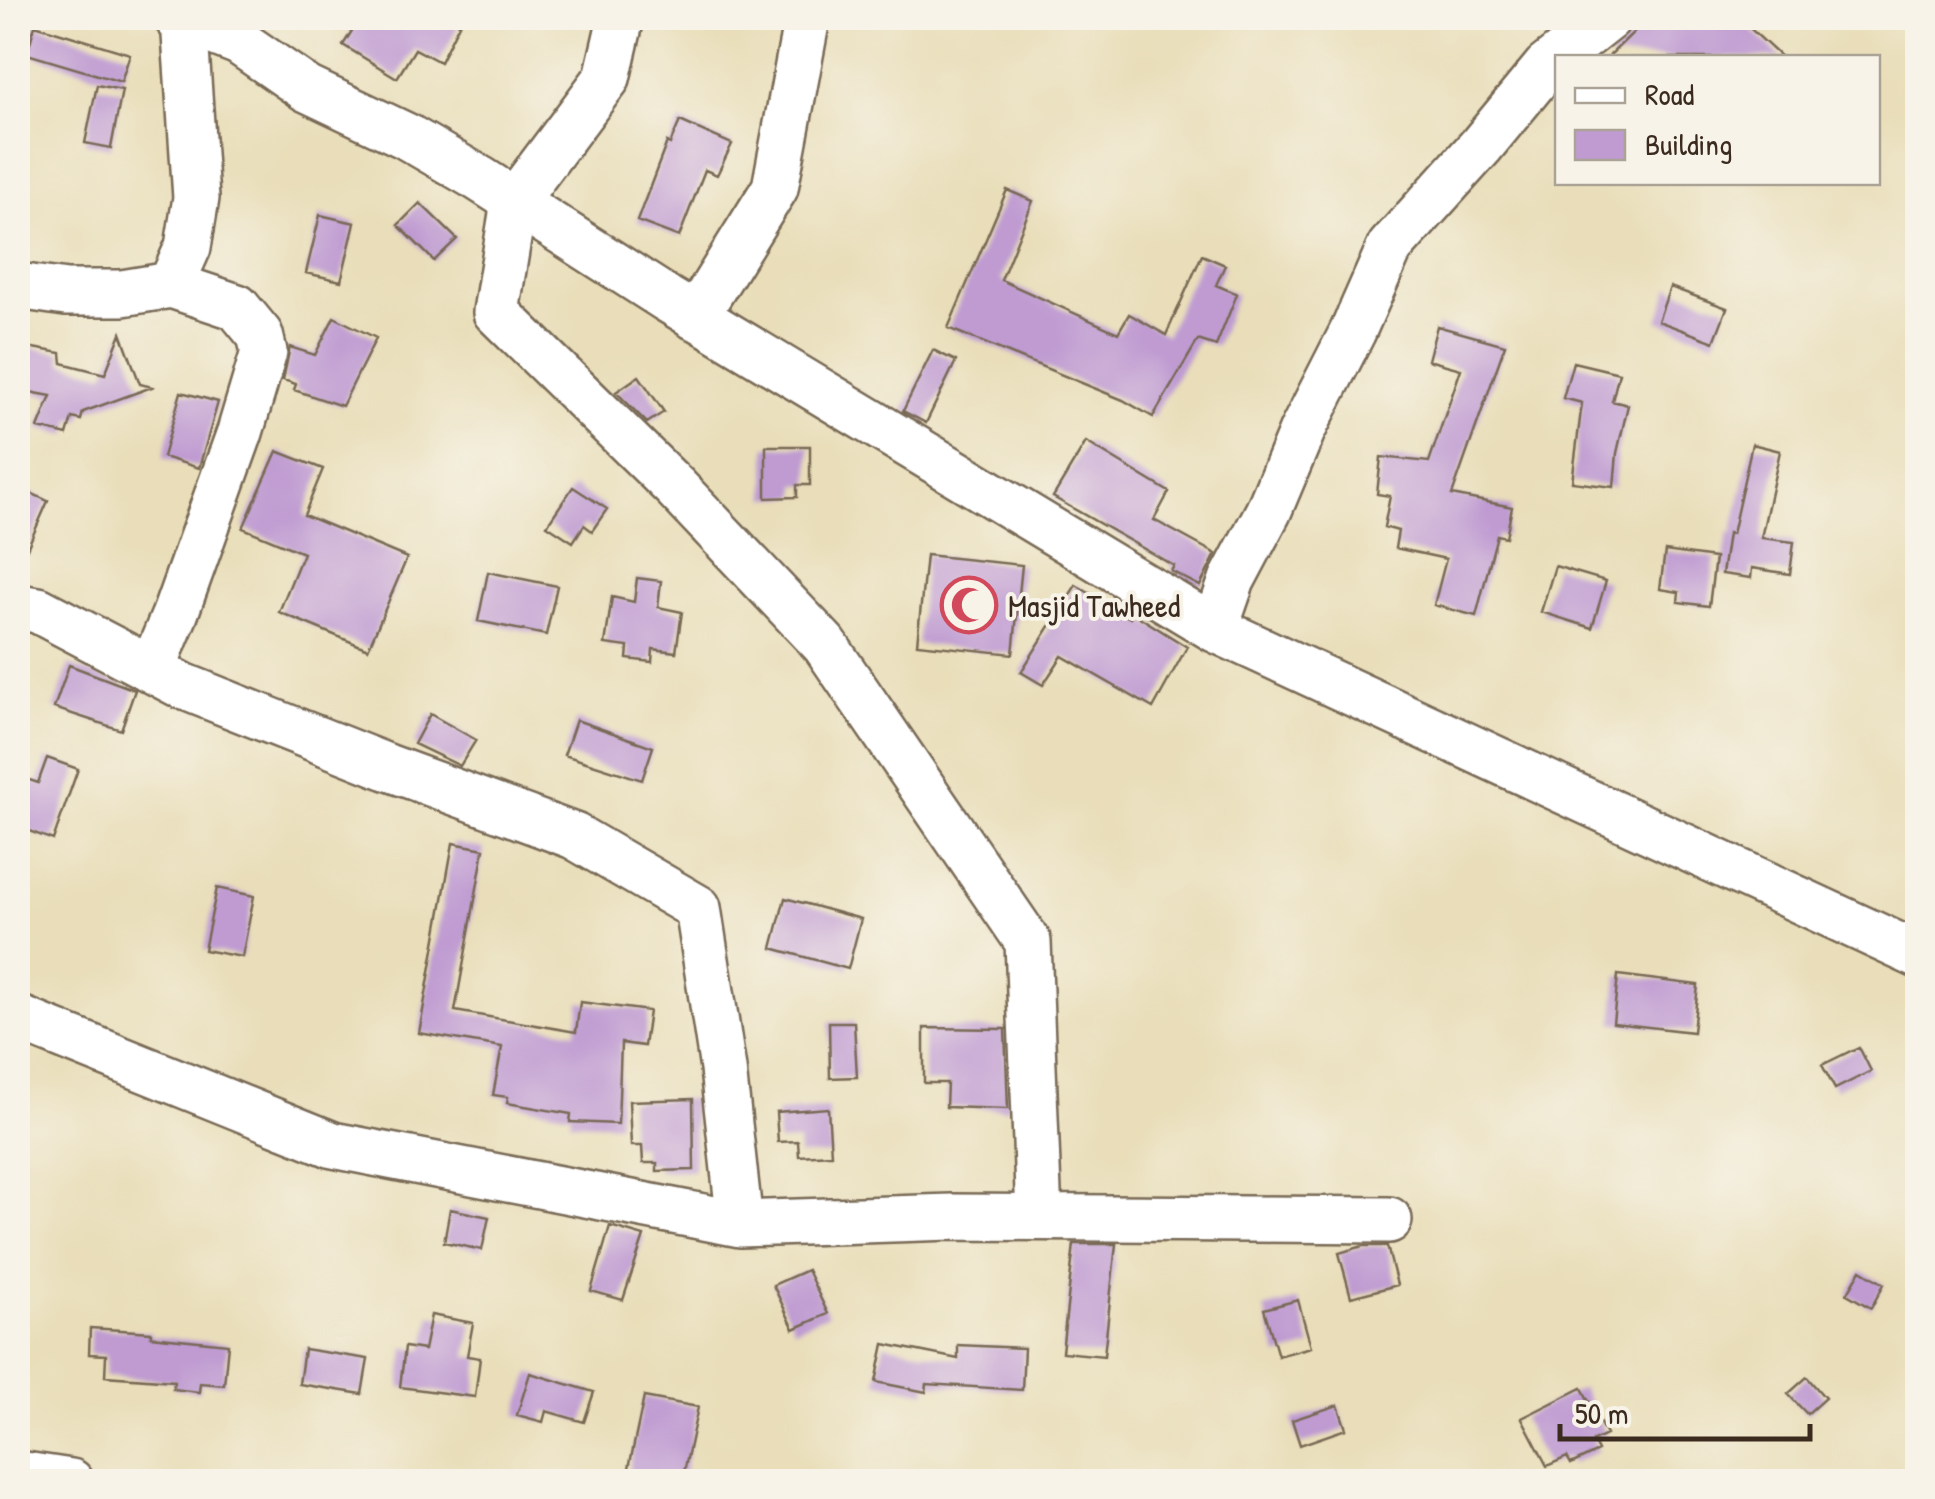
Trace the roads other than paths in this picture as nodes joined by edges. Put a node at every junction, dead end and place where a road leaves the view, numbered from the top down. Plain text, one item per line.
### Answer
1 (621, 18) edge
2 (807, 18) edge
3 (1608, 18) edge
4 (197, 22) edge
5 (1560, 55) edge
6 (1555, 59) edge
7 (514, 202) junction
8 (170, 285) junction
9 (18, 286) edge
10 (695, 316) junction
11 (18, 607) edge
12 (1215, 628) junction
13 (152, 669) junction
14 (1918, 955) edge
15 (18, 1018) edge
16 (1039, 1217) junction
17 (1389, 1220) dead end
18 (740, 1224) junction
19 (18, 1474) edge
20 (71, 1482) edge

1 - 7 street
2 - 10 street
3 - 5 street
4 - 7 street
4 - 8 street
6 - 12 street
7 - 10 street
7 - 16 street
8 - 9 street
8 - 13 street
10 - 12 street
11 - 13 street
12 - 14 street
13 - 18 street
15 - 18 street
16 - 17 street
16 - 18 street
19 - 20 street

